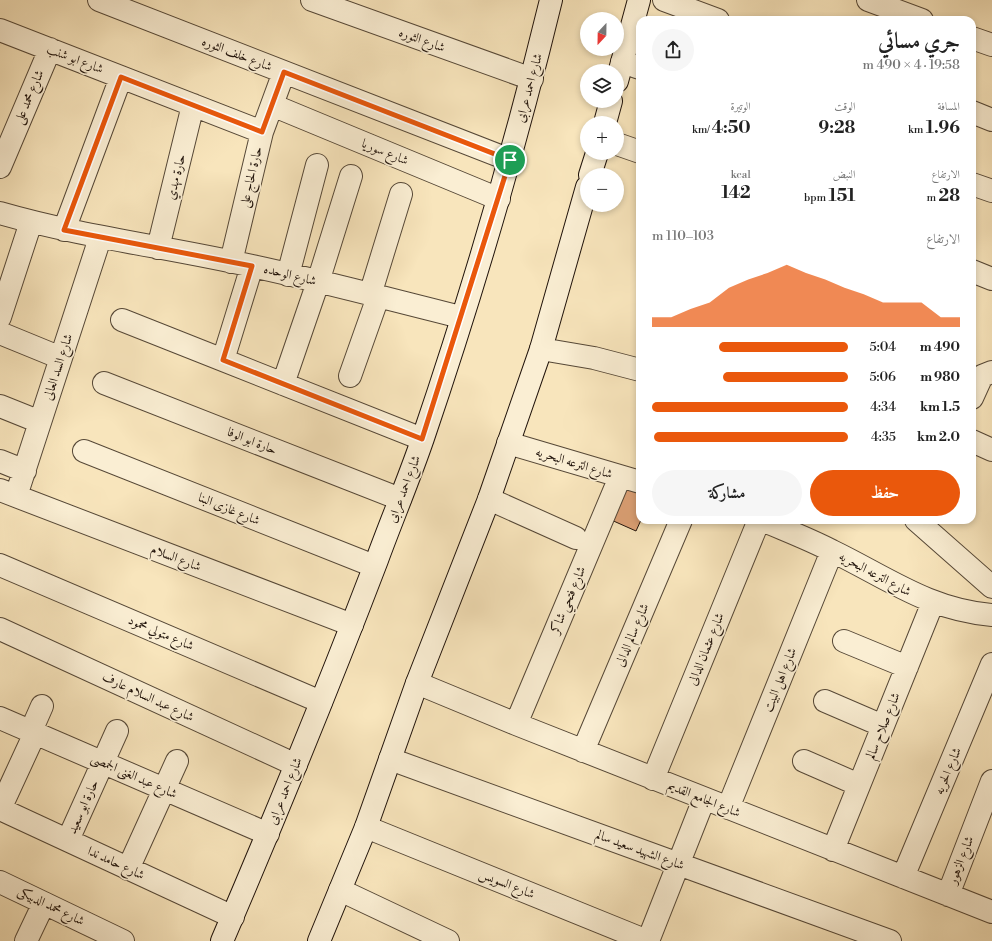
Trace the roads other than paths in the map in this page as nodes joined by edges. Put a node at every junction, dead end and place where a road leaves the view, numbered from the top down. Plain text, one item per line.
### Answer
1 (99, 0) edge
2 (312, 0) edge
3 (551, 0) edge
4 (639, 0) edge
5 (664, 0) edge
6 (868, 0) edge
7 (636, 16) edge
8 (636, 16) edge
9 (707, 16) edge
10 (911, 16) edge
11 (0, 30) edge
12 (976, 39) edge
13 (992, 45) edge
14 (50, 49) junction
15 (626, 70) edge
16 (284, 72) junction
17 (121, 77) junction
18 (532, 79) junction
19 (193, 105) junction
20 (272, 105) junction
21 (976, 114) edge
22 (992, 120) edge
23 (262, 132) junction
24 (624, 146) edge
25 (636, 151) edge
26 (510, 160) junction
27 (317, 165) dead end
28 (0, 167) edge
29 (351, 176) dead end
30 (976, 185) edge
31 (992, 191) edge
32 (401, 194) dead end
33 (499, 199) junction
34 (580, 212) edge
35 (0, 213) edge
36 (31, 222) junction
37 (64, 230) junction
38 (100, 238) junction
39 (158, 248) junction
40 (242, 264) junction
41 (976, 273) edge
42 (288, 275) junction
43 (992, 279) edge
44 (318, 282) junction
45 (374, 296) junction
46 (0, 317) edge
47 (461, 317) junction
48 (122, 320) dead end
49 (0, 333) edge
50 (541, 349) junction
51 (61, 358) junction
52 (223, 360) junction
53 (636, 369) edge
54 (350, 376) dead end
55 (104, 383) dead end
56 (282, 384) junction
57 (0, 406) edge
58 (40, 422) junction
59 (422, 439) junction
60 (508, 443) junction
61 (976, 443) edge
62 (992, 450) edge
63 (84, 451) dead end
64 (0, 461) edge
65 (25, 471) junction
66 (630, 479) edge
67 (8, 493) edge
68 (400, 499) junction
69 (489, 499) junction
70 (679, 524) edge
71 (759, 524) edge
72 (770, 524) edge
73 (921, 524) edge
74 (576, 538) dead end
75 (832, 551) junction
76 (0, 565) edge
77 (374, 566) junction
78 (992, 587) edge
79 (933, 602) junction
80 (992, 615) edge
81 (352, 625) junction
82 (0, 629) edge
83 (844, 641) dead end
84 (992, 664) edge
85 (907, 667) junction
86 (416, 683) junction
87 (825, 701) dead end
88 (321, 702) junction
89 (42, 706) dead end
90 (0, 718) edge
91 (516, 724) junction
92 (883, 726) junction
93 (117, 731) dead end
94 (33, 732) junction
95 (583, 751) junction
96 (390, 759) junction
97 (177, 761) dead end
98 (804, 762) dead end
99 (103, 763) junction
100 (296, 765) junction
101 (654, 778) junction
102 (992, 781) edge
103 (859, 785) junction
104 (164, 790) junction
105 (704, 799) junction
106 (728, 808) junction
107 (0, 809) edge
108 (366, 827) junction
109 (268, 834) junction
110 (68, 840) junction
111 (833, 850) junction
112 (678, 864) junction
113 (128, 869) junction
114 (903, 877) junction
115 (0, 882) edge
116 (340, 890) junction
117 (948, 895) junction
118 (44, 903) junction
119 (992, 912) edge
120 (233, 917) junction
121 (114, 939) edge
122 (26, 941) edge
123 (222, 941) edge
124 (319, 941) edge
125 (448, 941) edge
126 (648, 941) edge
127 (890, 941) edge

1 - 16 street, شارع خلف الثوره
2 - 18 street, شارع الثوره
3 - 18 street, شارع احمد عرابى
4 - 8 street
5 - 9 street
6 - 10 street
7 - 15 street
11 - 14 street, شارع ابو شنب
12 - 13 street
14 - 17 street, شارع ابو شنب
14 - 28 street, شارع محمد على
16 - 20 street, حارة الحاج على
16 - 26 street, شارع خلف الثوره
17 - 19 street, شارع ابو شنب
17 - 37 street
18 - 26 street, شارع احمد عرابى
19 - 23 street, شارع ابو شنب
19 - 39 street, حارة مهدي
20 - 23 street, حارة الحاج على
20 - 33 street, شارع سوريا
21 - 22 street
23 - 40 street, حارة الحاج على
24 - 25 street
26 - 33 street, شارع احمد عرابى
27 - 42 street
29 - 44 street
30 - 31 street
32 - 45 street
33 - 47 street, شارع احمد عرابى
34 - 50 street
35 - 36 street, شارع الوحده
36 - 37 street, شارع الوحده
36 - 46 street
37 - 38 street, شارع الوحده
38 - 39 street, شارع الوحده
38 - 51 street, شارع السد العالى
39 - 40 street, شارع الوحده
40 - 42 street, شارع الوحده
40 - 52 street, حارة الحاج على
41 - 43 street
42 - 44 street, شارع الوحده
44 - 45 street, شارع الوحده
44 - 56 street
45 - 47 street, شارع الوحده
45 - 54 street
47 - 59 street, شارع احمد عرابى
48 - 52 street
49 - 51 street
50 - 53 street
50 - 60 street
51 - 58 street, شارع السد العالى
52 - 56 street
55 - 68 street, حارة ابو الوفا
56 - 59 street
57 - 58 street
58 - 65 street, شارع السد العالى
59 - 68 street, شارع احمد عرابى
60 - 66 street, شارع الترعه البحريه
60 - 69 street
61 - 62 street
63 - 77 street, شارع غازى البنا
64 - 65 street
65 - 67 street, شارع السد العالى
66 - 91 street, شارع فتحي شاكر
67 - 81 street, شارع السلام
68 - 77 street, شارع احمد عرابى
69 - 74 street
69 - 86 street
70 - 95 street, شارع سالم الدالى
71 - 101 street, شارع عثمان الدالى
72 - 75 street, شارع الترعه البحريه
73 - 78 street
75 - 79 street, شارع الترعه البحريه
75 - 106 street, شارع اهل البيت
76 - 88 street, شارع متولي محمود
77 - 81 street, شارع احمد عرابى
79 - 80 street, شارع الترعه البحريه
79 - 85 street, شارع صلاح سالم
81 - 88 street, شارع احمد عرابى
82 - 100 street, شارع عبد السلام عارف
83 - 85 street
84 - 114 street, شارع الحريه
85 - 92 street, شارع صلاح سالم
86 - 91 street, شارع الجامع القديم
86 - 96 street
87 - 92 street
88 - 100 street, شارع احمد عرابى
89 - 94 street
90 - 94 street, شارع عبد الغنى الجمصى
91 - 95 street, شارع الجامع القديم
92 - 103 street, شارع صلاح سالم
93 - 99 street, حارة ابو سعيد
94 - 99 street, شارع عبد الغنى الجمصى
94 - 107 street
95 - 101 street, شارع الجامع القديم
96 - 108 street
96 - 112 street, شارع الشهيد سعيد سالم
97 - 104 street
98 - 103 street
99 - 104 street, شارع عبد الغنى الجمصى
99 - 110 street, حارة ابو سعيد
100 - 109 street, شارع احمد عرابى
101 - 105 street, شارع الجامع القديم
102 - 117 street, شارع الزهور
103 - 111 street, شارع صلاح سالم
104 - 109 street, شارع عبد الغنى الجمصى
104 - 113 street
105 - 106 street, شارع الجامع القديم
105 - 112 street
106 - 111 street, شارع الجامع القديم
107 - 110 street, شارع حامد ندا
108 - 116 street
108 - 126 street, شارع السويس
109 - 120 street, شارع احمد عرابى
110 - 113 street, شارع حامد ندا
111 - 114 street, شارع الجامع القديم
112 - 126 street
112 - 127 street, شارع الشهيد سعيد سالم
113 - 120 street, شارع حامد ندا
114 - 117 street, شارع الجامع القديم
115 - 118 street, شارع محمد الدبيكى
116 - 124 street
116 - 125 street
117 - 119 street, شارع الجامع القديم
118 - 121 street, شارع محمد الدبيكى
118 - 122 street
120 - 123 street, شارع احمد عرابى

